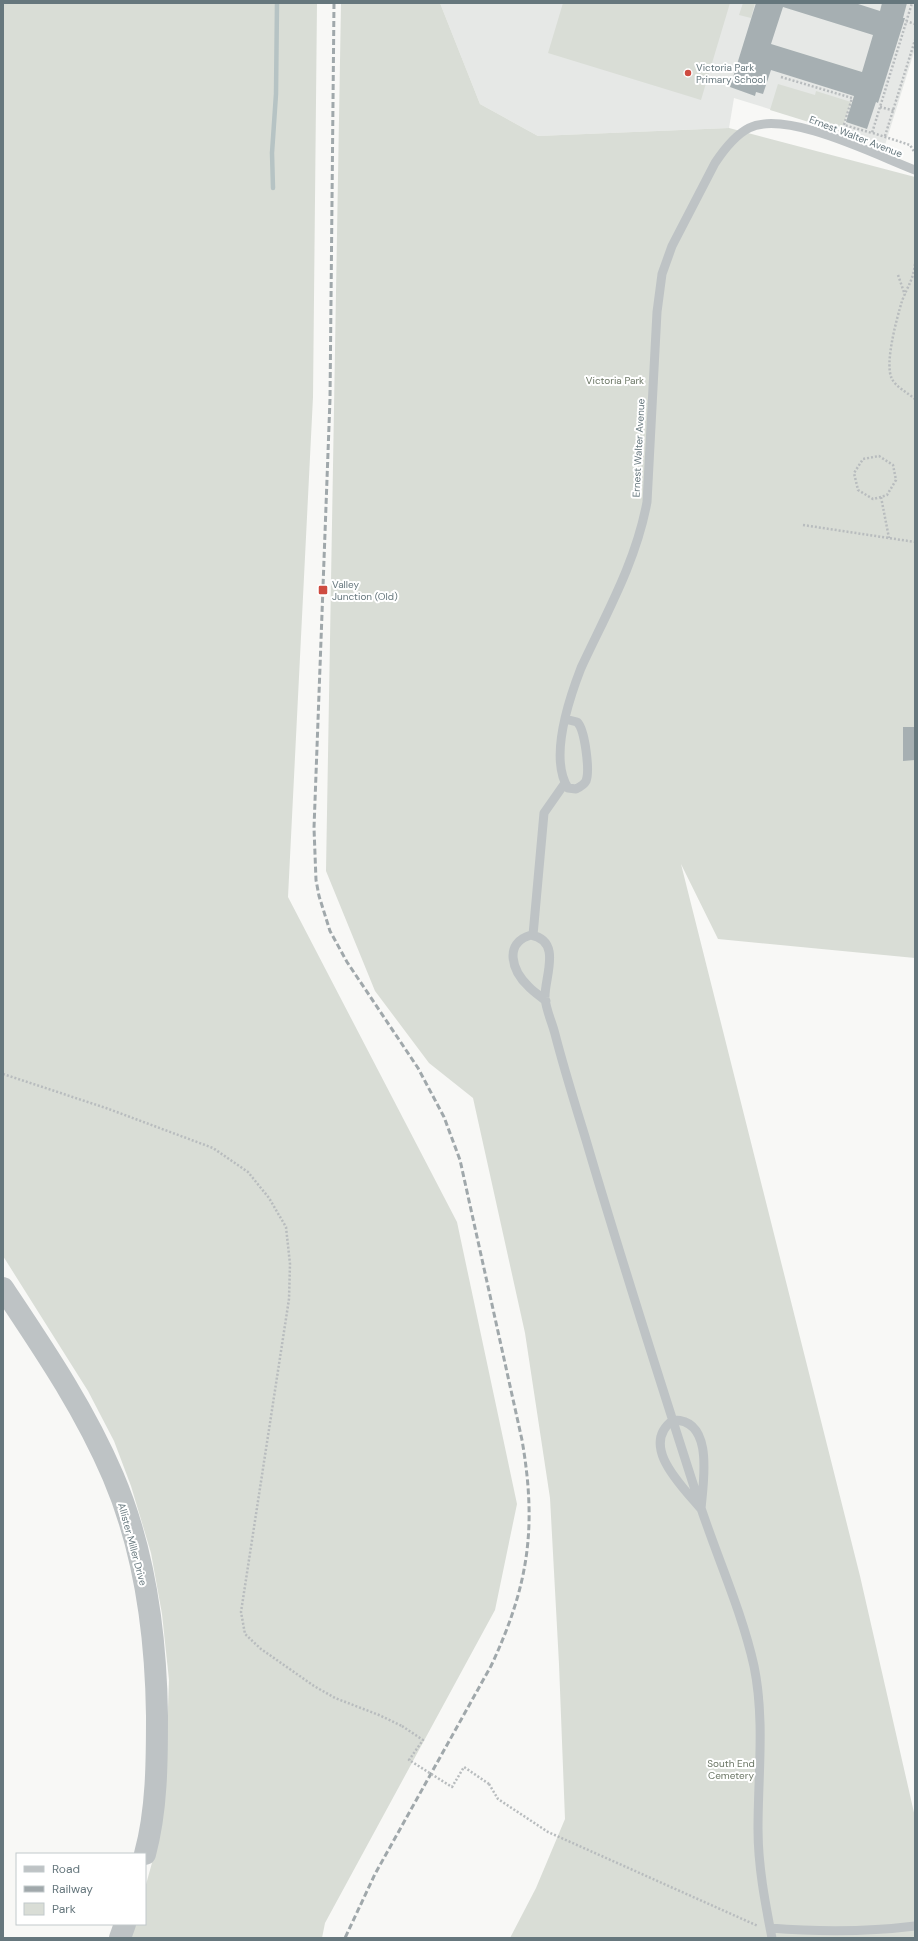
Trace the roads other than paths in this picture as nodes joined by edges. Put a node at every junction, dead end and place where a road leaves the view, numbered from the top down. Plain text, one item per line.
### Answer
1 (915, 170) edge
2 (565, 720) junction
3 (566, 785) junction
4 (533, 935) junction
5 (546, 1001) junction
6 (3, 1288) edge
7 (673, 1420) junction
8 (701, 1509) junction
9 (145, 1853) edge
10 (125, 1925) edge
11 (915, 1926) edge
12 (770, 1928) junction
13 (120, 1938) edge
14 (772, 1938) edge

1 - 2 lane, Ernest Walter Avenue
2 - 3 lane, Ernest Walter Avenue
2 - 3 lane
3 - 4 lane
4 - 5 lane
4 - 5 lane
5 - 7 lane
6 - 9 street, Allister Miller Drive
7 - 8 lane
7 - 8 lane
7 - 8 lane
8 - 12 lane
10 - 13 street
11 - 12 lane
12 - 14 lane

